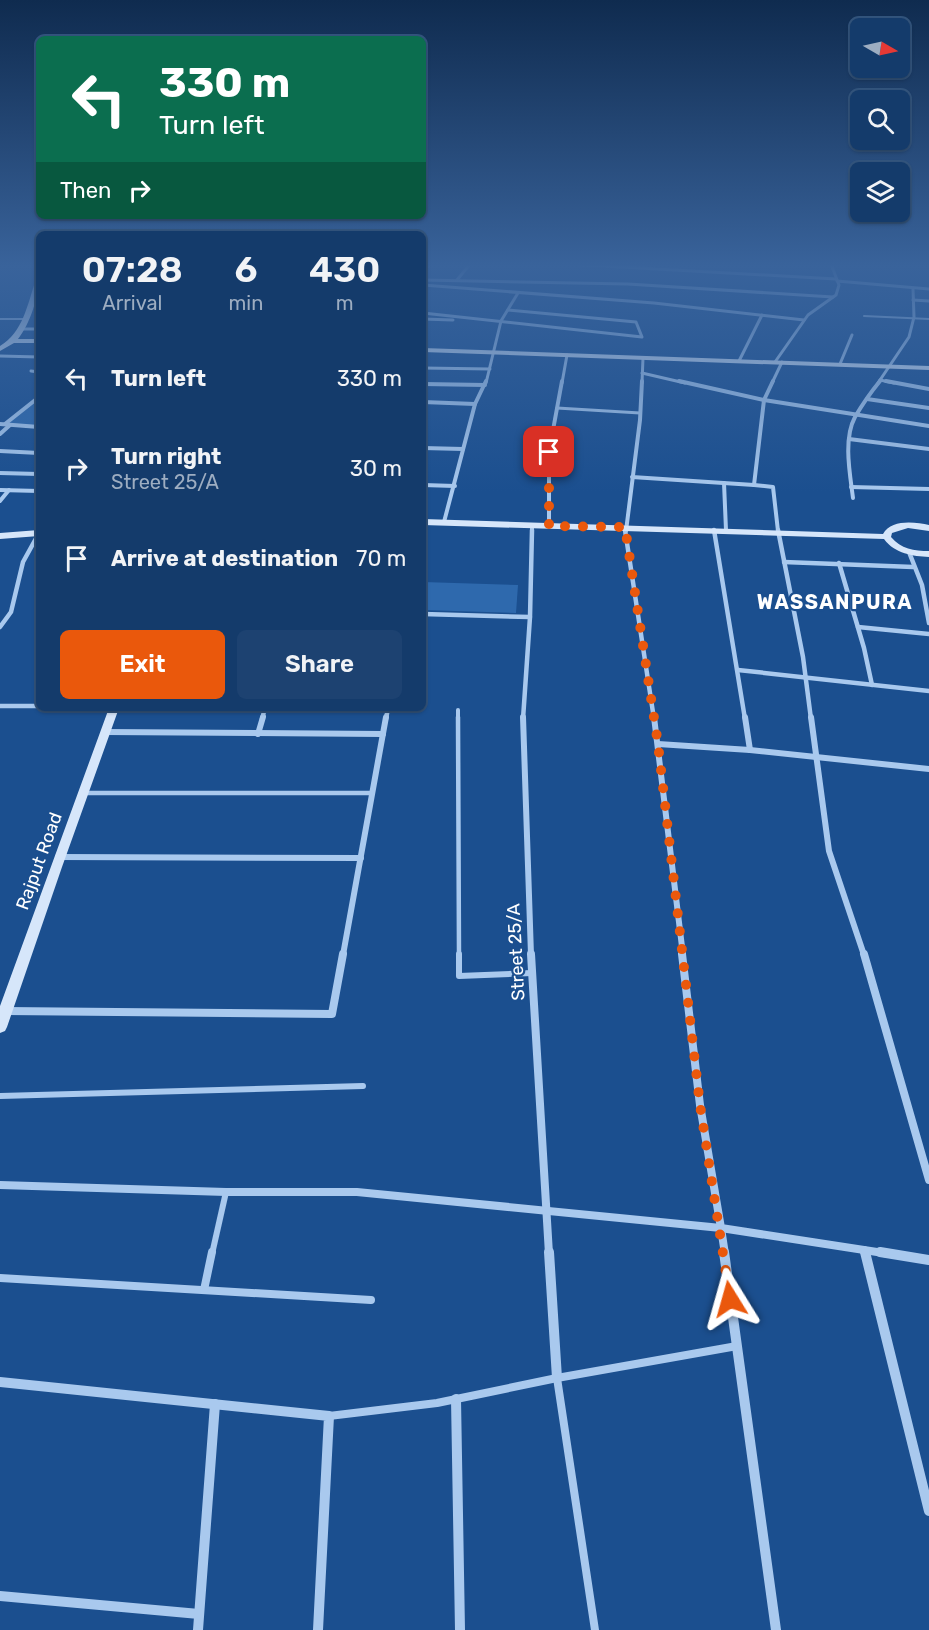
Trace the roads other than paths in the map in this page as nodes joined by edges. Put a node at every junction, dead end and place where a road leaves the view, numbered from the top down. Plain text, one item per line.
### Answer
1 (0, 340) edge
2 (495, 340) edge
3 (749, 340) edge
4 (792, 340) edge
5 (850, 340) edge
6 (907, 340) edge
7 (13, 341) junction
8 (36, 341) edge
9 (0, 349) edge
10 (426, 350) edge
11 (492, 352) junction
12 (567, 355) junction
13 (0, 356) edge
14 (36, 357) edge
15 (643, 358) junction
16 (738, 361) junction
17 (778, 362) junction
18 (840, 364) junction
19 (893, 367) junction
20 (426, 368) edge
21 (929, 368) edge
22 (490, 369) junction
23 (31, 371) dead end
24 (36, 372) edge
25 (642, 373) junction
26 (880, 380) junction
27 (426, 384) edge
28 (485, 385) junction
29 (929, 389) edge
30 (36, 399) edge
31 (867, 399) junction
32 (764, 400) junction
33 (426, 402) edge
34 (475, 404) junction
35 (557, 408) junction
36 (929, 408) edge
37 (640, 413) junction
38 (855, 416) junction
39 (5, 424) edge
40 (929, 426) edge
41 (36, 427) edge
42 (0, 434) edge
43 (849, 440) junction
44 (426, 448) edge
45 (463, 449) junction
46 (929, 449) edge
47 (0, 451) edge
48 (36, 453) edge
49 (0, 473) edge
50 (36, 474) edge
51 (632, 477) junction
52 (724, 483) junction
53 (426, 485) edge
54 (754, 485) junction
55 (454, 486) junction
56 (851, 487) junction
57 (929, 489) edge
58 (0, 490) edge
59 (9, 490) junction
60 (36, 491) edge
61 (853, 498) dead end
62 (0, 501) edge
63 (426, 522) edge
64 (444, 522) junction
65 (532, 525) junction
66 (549, 526) junction
67 (625, 527) junction
68 (929, 528) edge
69 (714, 530) junction
70 (726, 530) junction
71 (778, 532) junction
72 (36, 533) edge
73 (0, 536) edge
74 (886, 537) junction
75 (36, 538) edge
76 (909, 552) junction
77 (929, 554) edge
78 (784, 562) junction
79 (839, 563) junction
80 (913, 567) junction
81 (922, 585) junction
82 (929, 585) edge
83 (927, 604) edge
84 (426, 614) edge
85 (530, 618) junction
86 (929, 623) edge
87 (0, 627) edge
88 (858, 627) junction
89 (929, 634) edge
90 (738, 670) junction
91 (805, 677) junction
92 (872, 685) junction
93 (929, 691) edge
94 (0, 706) edge
95 (36, 706) edge
96 (458, 710) dead end
97 (113, 711) edge
98 (264, 711) edge
99 (387, 711) edge
100 (105, 732) junction
101 (258, 734) junction
102 (383, 734) junction
103 (658, 744) junction
104 (750, 750) junction
105 (816, 756) junction
106 (929, 769) edge
107 (84, 793) junction
108 (372, 793) junction
109 (58, 857) junction
110 (361, 858) junction
111 (532, 973) junction
112 (5, 1011) junction
113 (0, 1027) edge
114 (363, 1086) dead end
115 (0, 1096) edge
116 (929, 1180) edge
117 (0, 1185) edge
118 (226, 1192) junction
119 (546, 1211) junction
120 (721, 1228) junction
121 (864, 1250) junction
122 (929, 1260) edge
123 (0, 1278) edge
124 (204, 1290) junction
125 (371, 1300) dead end
126 (737, 1346) junction
127 (556, 1378) junction
128 (0, 1382) edge
129 (456, 1399) junction
130 (215, 1404) junction
131 (328, 1416) junction
132 (929, 1511) edge
133 (0, 1596) edge
134 (199, 1614) junction
135 (198, 1630) edge
136 (318, 1630) edge
137 (460, 1630) edge
138 (595, 1630) edge
139 (776, 1630) edge

1 - 7 main road
2 - 11 street
3 - 16 street
4 - 17 street
5 - 18 street
6 - 19 street
7 - 8 main road
7 - 9 main road
10 - 11 main road
11 - 12 main road
11 - 22 street
12 - 15 main road
12 - 35 street
13 - 14 street
15 - 16 main road
15 - 25 street
16 - 17 main road
17 - 18 main road
17 - 32 street
18 - 19 main road
19 - 21 main road
19 - 26 street
20 - 22 street
22 - 28 street
23 - 24 street
25 - 32 street
25 - 37 street
26 - 29 street
26 - 31 street
27 - 28 street
28 - 34 street
30 - 39 street
31 - 36 street
31 - 38 street
32 - 38 street
32 - 54 street
33 - 34 street
34 - 45 street
35 - 37 lane
35 - 66 street
37 - 51 street
38 - 40 street
38 - 43 street
39 - 41 street
39 - 42 street
43 - 46 street
43 - 56 street
44 - 45 street
45 - 55 street
47 - 48 street
49 - 50 street
51 - 52 street
51 - 67 street
52 - 54 street
52 - 70 street
53 - 55 street
54 - 71 street
55 - 64 street
56 - 57 street
56 - 61 street
58 - 59 street
59 - 60 street
59 - 62 street
63 - 64 main road
64 - 65 main road
65 - 66 main road
65 - 85 street, Street 25/A
66 - 67 main road
67 - 69 main road
67 - 103 street
68 - 74 main road
69 - 70 main road
69 - 90 street
70 - 71 main road
71 - 74 main road
71 - 78 street
72 - 73 main road
74 - 76 main road
75 - 87 street
76 - 77 main road
76 - 80 street
78 - 79 street
78 - 91 street
79 - 80 street
79 - 88 street
80 - 81 street
81 - 82 street
81 - 83 street
83 - 86 street
84 - 85 street
85 - 111 street, Street 25/A
88 - 89 street
88 - 92 street
90 - 91 street
90 - 104 street
91 - 92 street
91 - 105 street
92 - 93 street
94 - 95 street
96 - 111 lane
97 - 100 main road, Rajput Road
98 - 101 street
99 - 102 street
100 - 101 street
100 - 107 main road, Rajput Road
101 - 102 street
102 - 108 street
103 - 104 street
103 - 120 street
104 - 105 street
105 - 106 street
105 - 116 street
107 - 108 lane
107 - 109 main road, Rajput Road
108 - 110 street
109 - 110 street
109 - 112 main road, Rajput Road
110 - 112 street
111 - 119 street, Street 25/A
112 - 113 main road, Rajput Road
114 - 115 lane
117 - 118 street
118 - 119 street
118 - 124 lane
119 - 120 street
119 - 127 street, Street 25/A
120 - 121 street
120 - 126 street
121 - 122 street
121 - 132 street
123 - 124 lane
124 - 125 lane
126 - 127 lane
126 - 139 street
127 - 129 lane
127 - 138 lane
128 - 130 street
129 - 131 lane
129 - 137 street
130 - 131 street
130 - 134 street
131 - 136 street
133 - 134 street
134 - 135 street

